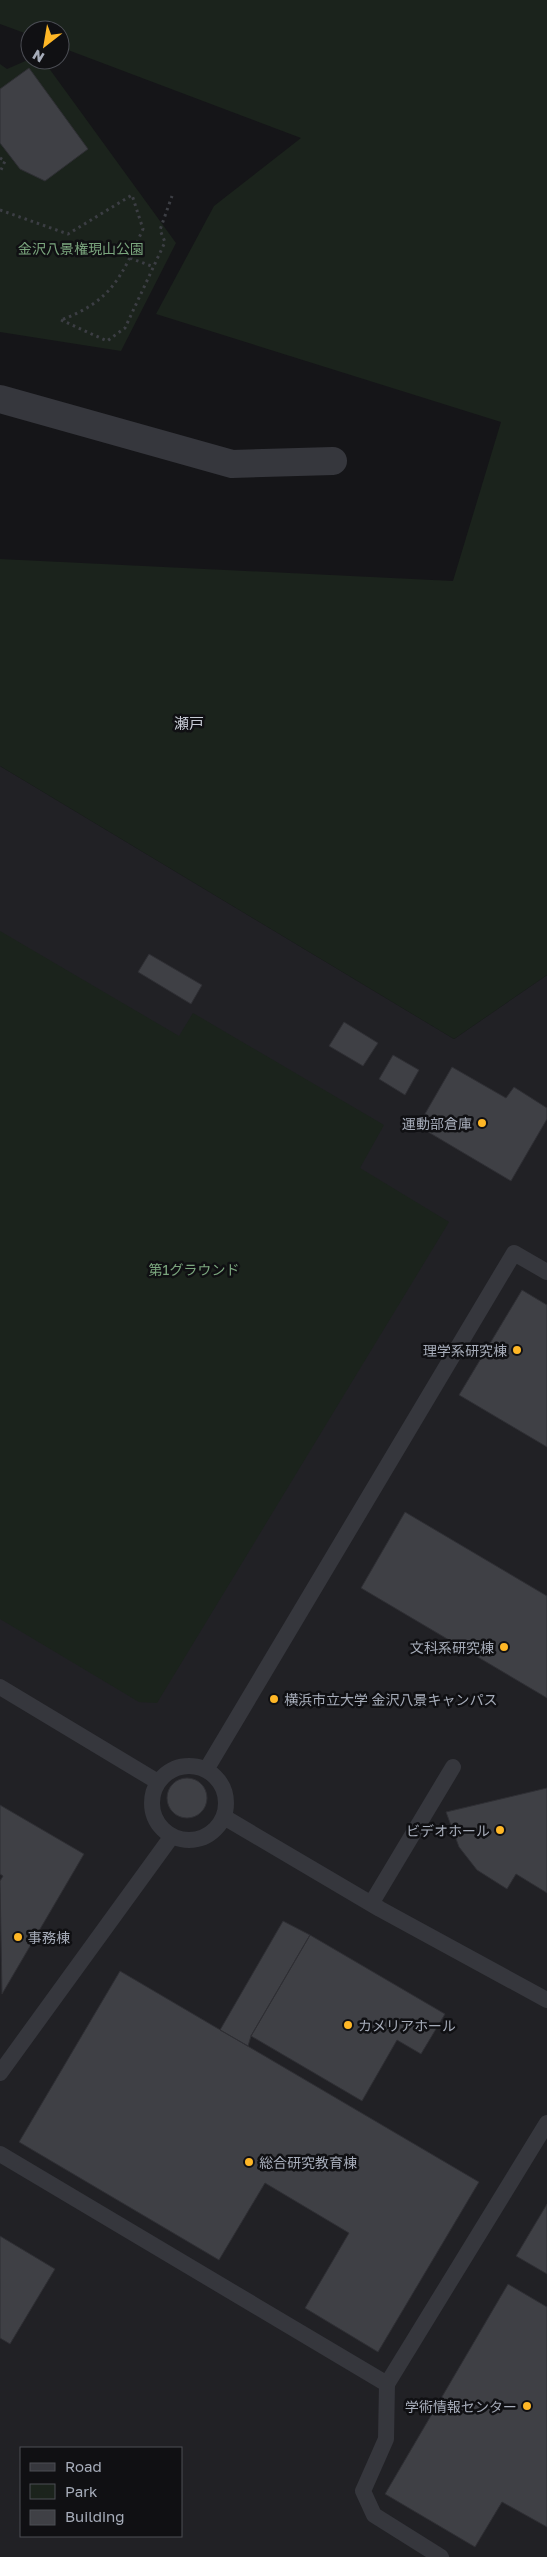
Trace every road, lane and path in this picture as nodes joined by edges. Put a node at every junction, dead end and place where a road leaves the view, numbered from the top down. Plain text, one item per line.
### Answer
1 (0, 158) edge
2 (0, 172) edge
3 (172, 196) dead end
4 (0, 210) edge
5 (130, 258) junction
6 (154, 267) junction
7 (0, 399) edge
8 (334, 462) dead end
9 (547, 1272) edge
10 (0, 1686) edge
11 (453, 1767) dead end
12 (206, 1770) junction
13 (158, 1782) junction
14 (224, 1817) junction
15 (172, 1836) junction
16 (371, 1904) junction
17 (547, 2000) edge
18 (0, 2073) edge
19 (547, 2123) edge
20 (0, 2154) edge
21 (387, 2384) junction
22 (441, 2557) edge

1 - 2 path
3 - 6 path
4 - 5 path
5 - 6 path
5 - 6 path
7 - 8 street
9 - 12 lane
10 - 13 lane
11 - 16 lane
12 - 13 lane
12 - 14 lane
13 - 15 lane
14 - 15 lane
14 - 16 lane
15 - 18 lane
16 - 17 lane
19 - 21 lane
20 - 21 lane
21 - 22 lane

